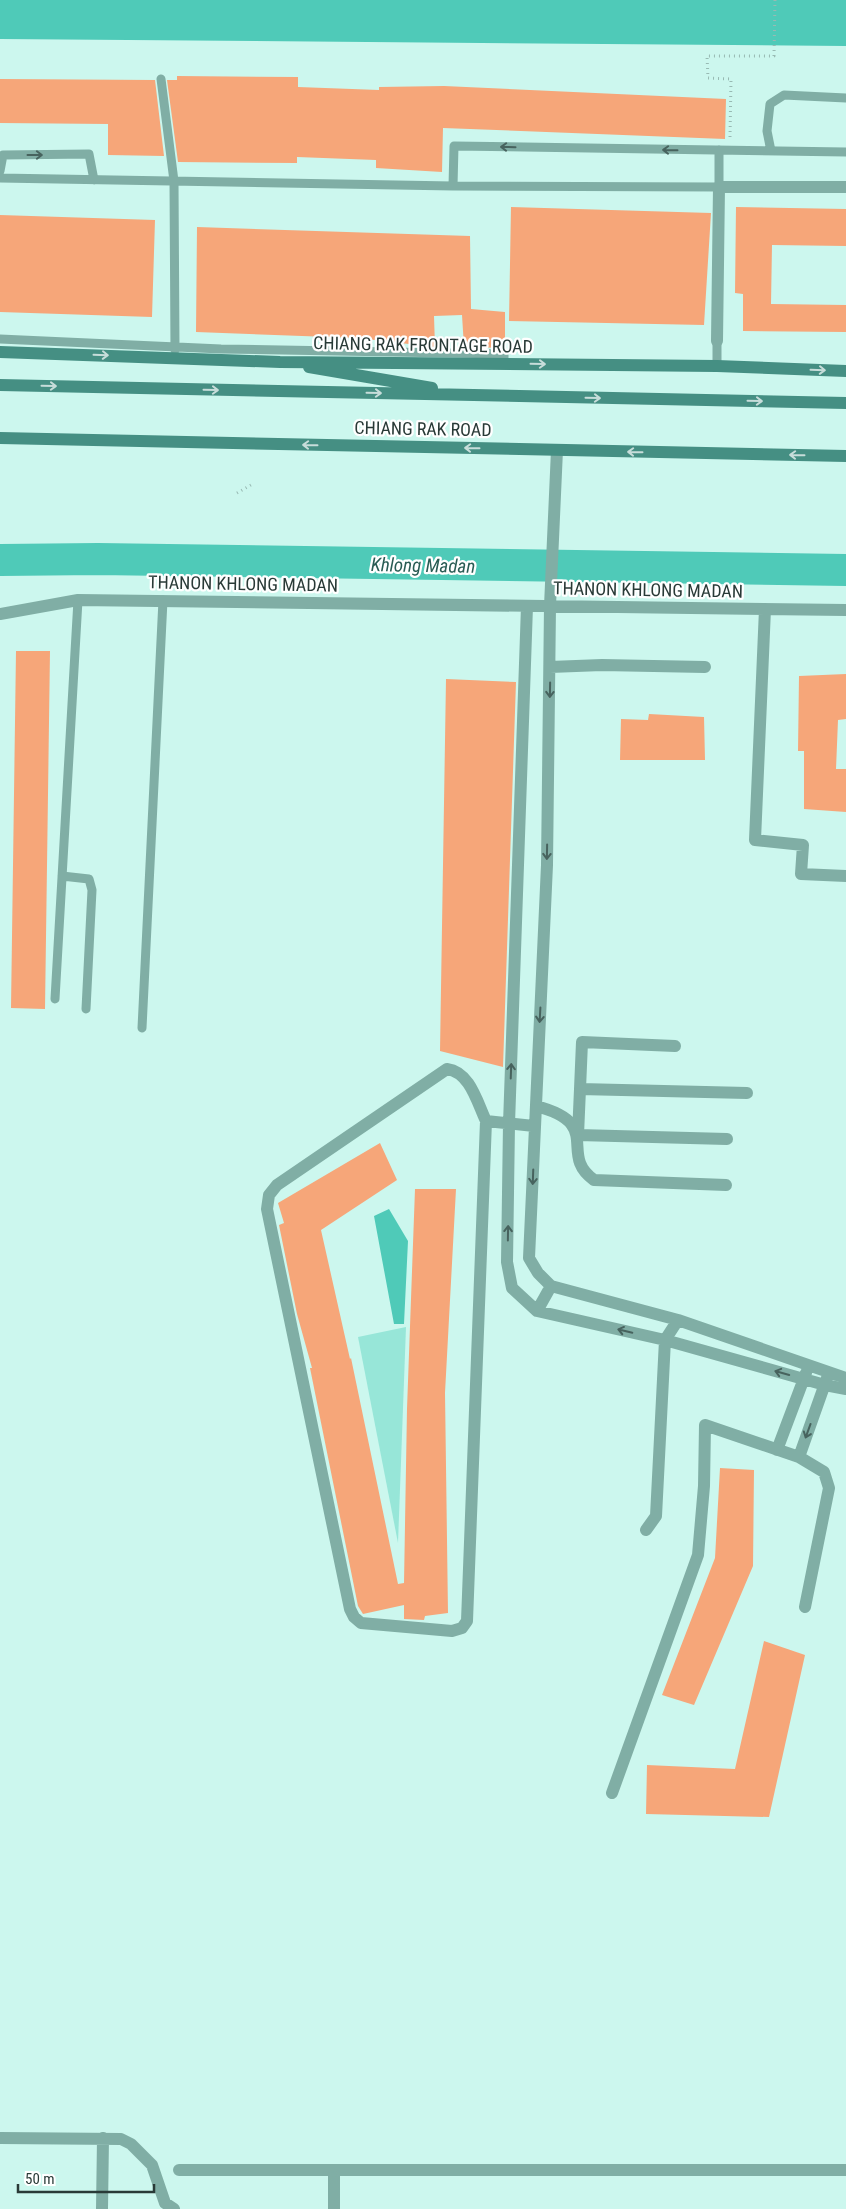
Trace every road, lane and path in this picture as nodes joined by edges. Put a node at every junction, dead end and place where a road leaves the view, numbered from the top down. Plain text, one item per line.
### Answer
1 (775, 0) edge
2 (161, 79) dead end
3 (846, 98) edge
4 (719, 150) junction
5 (738, 151) junction
6 (771, 151) junction
7 (846, 152) edge
8 (0, 171) edge
9 (0, 178) edge
10 (94, 180) junction
11 (174, 181) junction
12 (453, 186) junction
13 (719, 187) junction
14 (846, 187) edge
15 (0, 339) edge
16 (717, 341) joint
17 (0, 352) edge
18 (175, 352) junction
19 (280, 362) junction
20 (504, 364) junction
21 (716, 366) junction
22 (846, 371) edge
23 (0, 385) edge
24 (492, 396) junction
25 (846, 403) edge
26 (0, 438) edge
27 (558, 450) junction
28 (846, 456) edge
29 (251, 485) dead end
30 (237, 493) dead end
31 (78, 600) junction
32 (163, 600) junction
33 (550, 600) junction
34 (527, 606) junction
35 (765, 609) junction
36 (846, 610) edge
37 (0, 614) edge
38 (550, 667) junction
39 (705, 667) dead end
40 (62, 876) junction
41 (846, 876) edge
42 (55, 999) dead end
43 (86, 1009) dead end
44 (142, 1028) dead end
45 (675, 1046) dead end
46 (580, 1089) junction
47 (747, 1093) dead end
48 (536, 1106) junction
49 (486, 1121) junction
50 (509, 1124) junction
51 (534, 1126) junction
52 (578, 1135) junction
53 (728, 1139) dead end
54 (726, 1185) dead end
55 (529, 1258) junction
56 (507, 1262) junction
57 (551, 1286) junction
58 (537, 1311) junction
59 (678, 1320) junction
60 (665, 1340) junction
61 (810, 1365) junction
62 (829, 1371) junction
63 (846, 1378) edge
64 (802, 1379) junction
65 (825, 1385) junction
66 (846, 1389) edge
67 (777, 1450) junction
68 (799, 1458) junction
69 (646, 1530) dead end
70 (805, 1607) dead end
71 (612, 1793) dead end
72 (0, 2138) edge
73 (103, 2138) junction
74 (179, 2170) dead end
75 (334, 2170) junction
76 (846, 2170) edge
77 (166, 2207) edge
78 (102, 2209) edge
79 (334, 2209) edge

1 - 5 path
2 - 11 lane
3 - 6 lane
4 - 5 lane
4 -> 12 lane
4 - 13 lane
5 - 6 lane
6 - 7 lane
8 -> 10 lane
9 - 10 lane
10 - 11 lane
11 - 12 lane
11 - 18 lane
12 - 13 lane
13 - 14 street
13 - 16 street
15 - 18 lane
16 - 21 lane
17 -> 18 main road, CHIANG RAK FRONTAGE ROAD
18 - 19 main road, CHIANG RAK FRONTAGE ROAD
18 - 20 lane
19 - 20 main road, CHIANG RAK FRONTAGE ROAD
19 - 24 main road
20 -> 21 main road, CHIANG RAK FRONTAGE ROAD
21 -> 22 main road, CHIANG RAK FRONTAGE ROAD
23 -> 24 main road, CHIANG RAK ROAD
24 -> 25 main road, CHIANG RAK ROAD
27 -> 26 main road, CHIANG RAK ROAD
28 -> 27 main road, CHIANG RAK ROAD
27 - 33 street
29 - 30 path
31 - 32 street, THANON KHLONG MADAN
31 - 37 street, THANON KHLONG MADAN
31 - 40 lane
32 - 34 street, THANON KHLONG MADAN
32 - 44 lane
33 - 34 street, THANON KHLONG MADAN
33 - 35 street, THANON KHLONG MADAN
33 - 38 street
50 -> 34 street
35 - 36 street, THANON KHLONG MADAN
35 - 41 street
38 - 39 street
38 -> 48 street
40 - 42 lane
40 - 43 lane
45 - 46 street
46 - 47 street
46 - 52 street
48 - 51 street
48 - 52 street
49 - 49 street
49 - 50 street
50 - 51 street
56 -> 50 street
51 -> 55 street
52 - 53 street
52 - 54 street
55 - 56 street
55 - 57 street
56 - 58 street
57 - 58 street
57 - 59 street
60 -> 58 street
59 - 60 street
59 - 61 street
64 -> 60 street
60 - 69 street
61 - 62 street
61 - 64 street
62 - 63 street
62 - 65 street
64 - 65 street
64 - 67 street
65 - 66 street
65 -> 68 street
67 - 68 street
67 - 71 street
68 - 70 street
72 - 73 street
73 - 77 street
73 - 78 street
74 - 75 street
75 - 76 street
75 - 79 street

